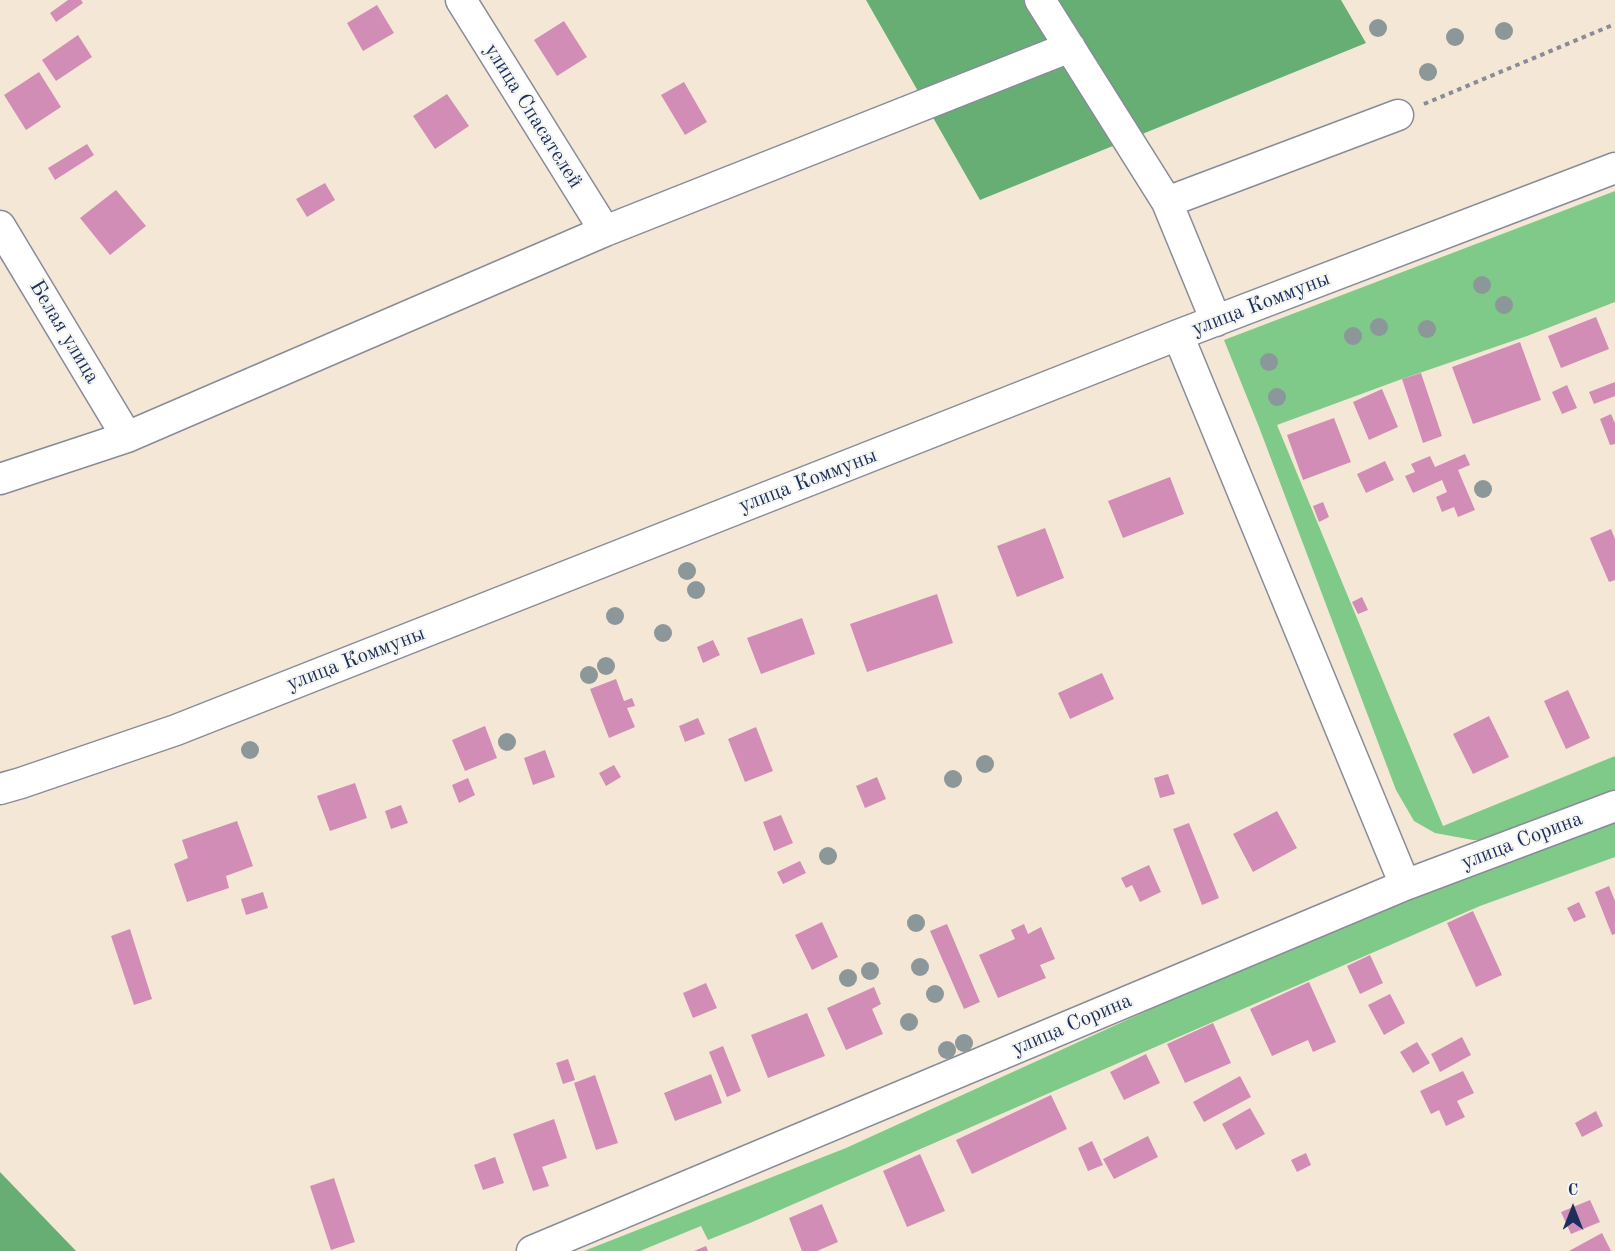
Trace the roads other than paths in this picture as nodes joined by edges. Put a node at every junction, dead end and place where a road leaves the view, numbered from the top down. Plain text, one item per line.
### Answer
1 (461, 0) edge
2 (1040, 0) edge
3 (1070, 47) junction
4 (1398, 115) road end
5 (1615, 168) edge
6 (1167, 202) junction
7 (0, 226) edge
8 (605, 231) junction
9 (1216, 321) junction
10 (1178, 335) junction
11 (127, 437) junction
12 (0, 478) edge
13 (0, 789) edge
14 (1615, 806) edge
15 (1405, 885) junction
16 (532, 1251) edge

1 - 8 street, улица Спасателей
2 - 3 street
3 - 6 street
3 - 8 street
4 - 6 street
5 - 9 street, улица Коммуны
6 - 9 street
7 - 11 street, Белая улица
8 - 11 street
9 - 10 street, улица Коммуны
10 - 13 street, улица Коммуны
10 - 15 street
11 - 12 street
14 - 15 street, улица Сорина
15 - 16 street, улица Сорина

